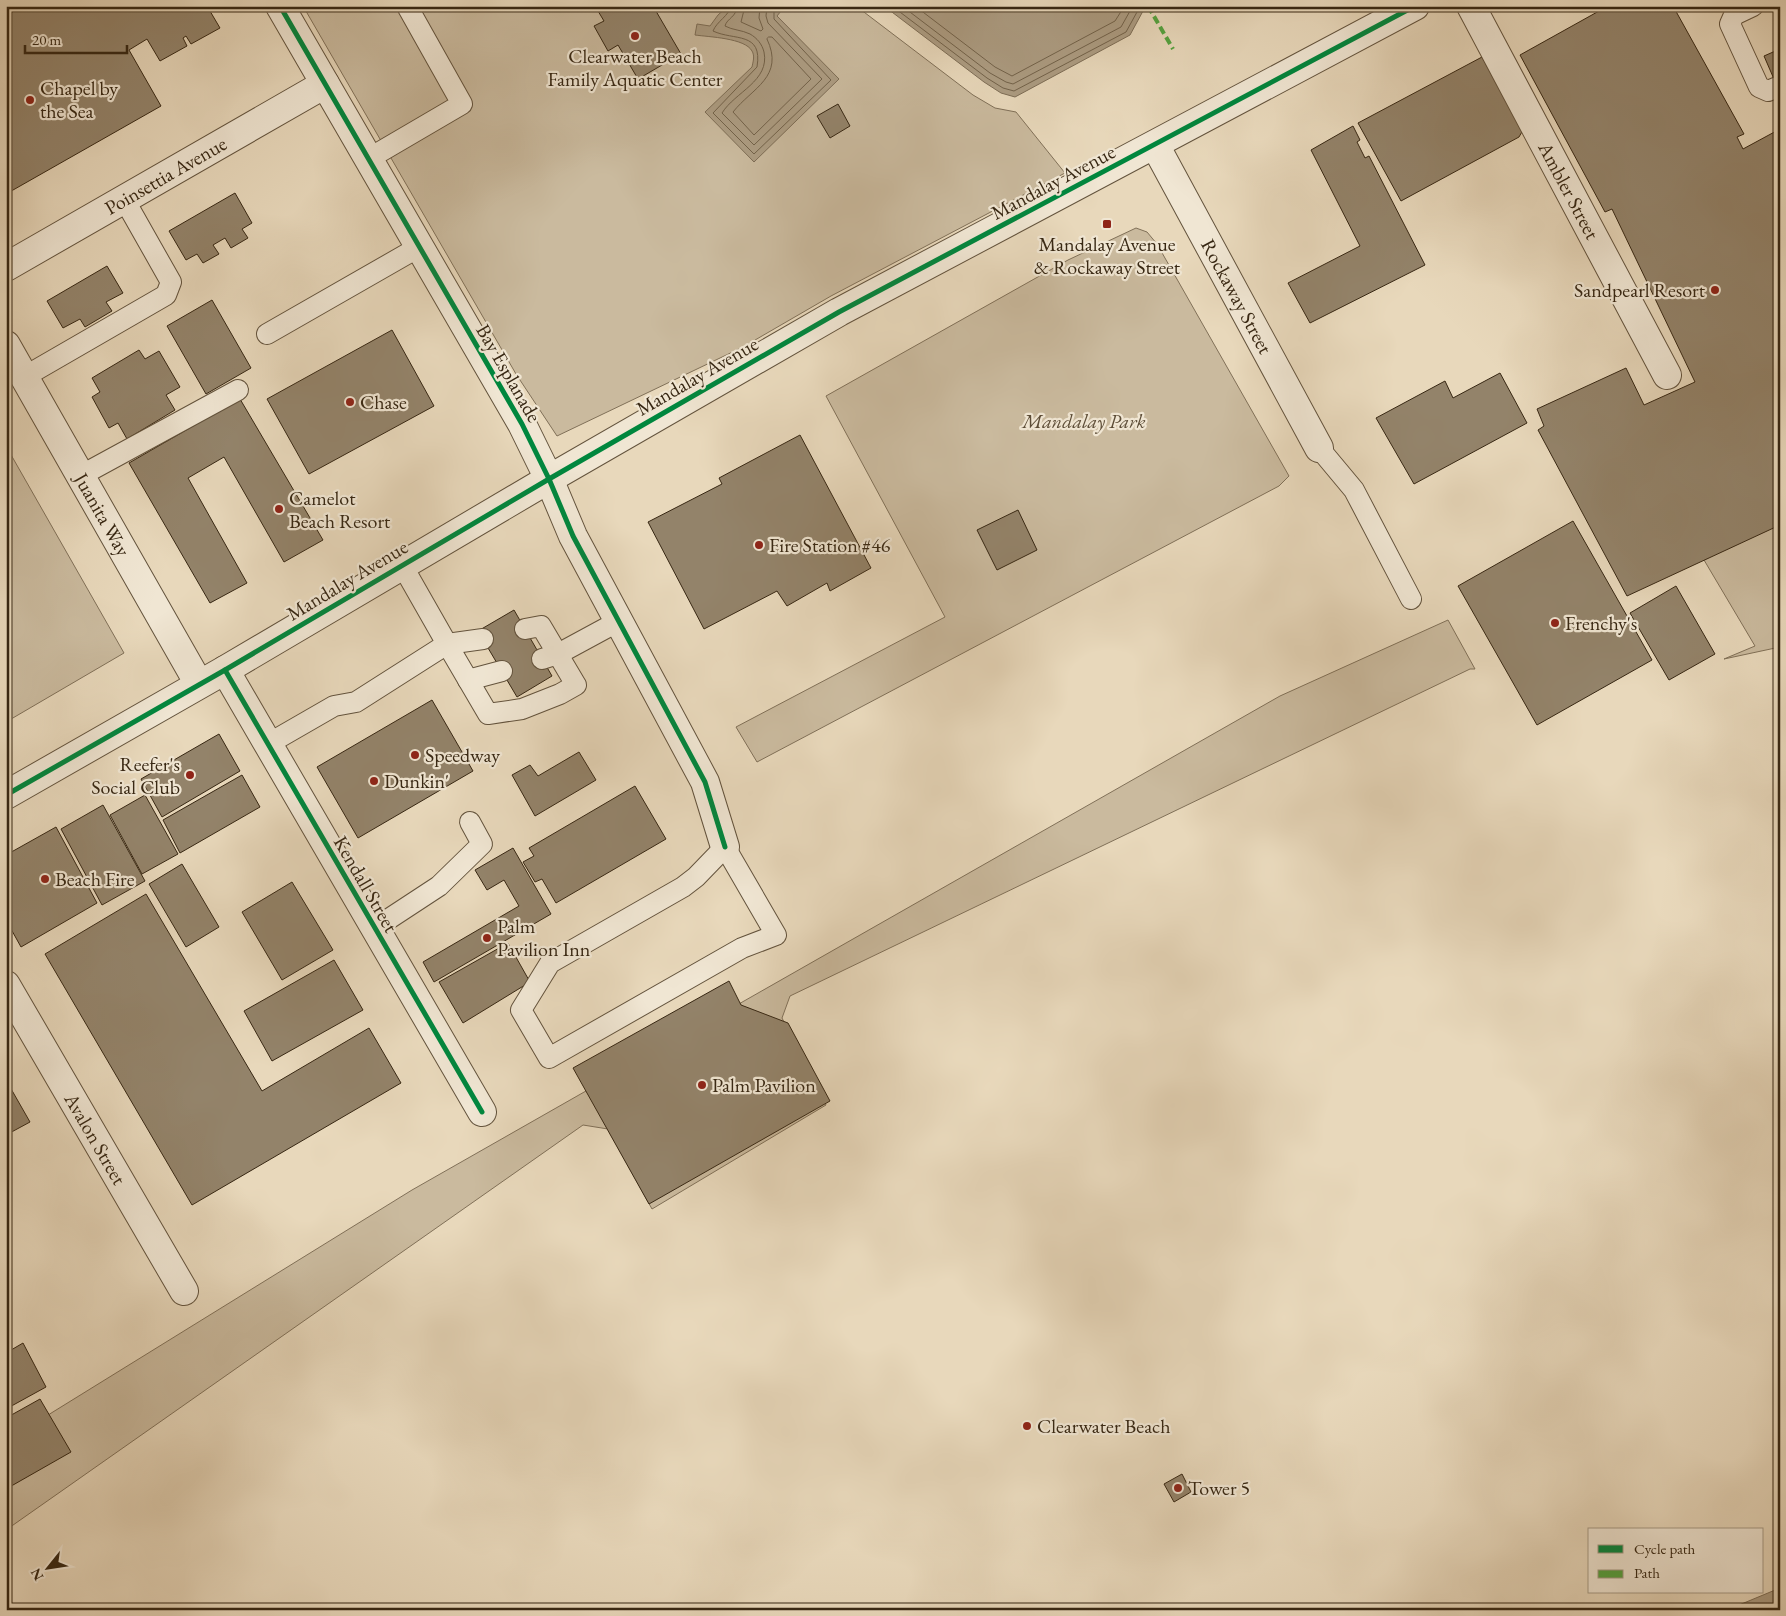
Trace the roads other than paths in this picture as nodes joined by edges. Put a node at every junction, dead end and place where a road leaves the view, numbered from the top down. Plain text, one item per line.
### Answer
1 (280, 6) edge
2 (407, 6) edge
3 (1416, 6) edge
4 (1471, 6) edge
5 (1753, 6) edge
6 (325, 84) junction
7 (1780, 86) edge
8 (1156, 145) junction
9 (368, 159) junction
10 (124, 200) junction
11 (419, 247) junction
12 (6, 267) edge
13 (267, 334) dead end
14 (6, 345) edge
15 (1667, 375) dead end
16 (24, 377) junction
17 (238, 390) dead end
18 (1319, 448) joint
19 (80, 476) junction
20 (549, 479) junction
21 (402, 565) junction
22 (1411, 599) dead end
23 (619, 621) junction
24 (525, 630) dead end
25 (483, 640) dead end
26 (447, 644) junction
27 (550, 656) junction
28 (225, 670) junction
29 (502, 671) dead end
30 (468, 680) junction
31 (199, 684) junction
32 (268, 744) junction
33 (6, 795) edge
34 (470, 822) dead end
35 (725, 847) junction
36 (375, 928) junction
37 (6, 985) edge
38 (482, 1112) dead end
39 (184, 1292) dead end

1 - 6 street, Bay Esplanade
2 - 9 lane
3 - 8 street, Mandalay Avenue
4 - 15 street, Ambler Street
5 - 7 lane
6 - 9 street, Bay Esplanade
6 - 10 street, Poinsettia Avenue
8 - 18 street, Rockaway Street
8 - 20 street, Mandalay Avenue
9 - 11 street, Bay Esplanade
10 - 12 street, Poinsettia Avenue
10 - 16 lane
11 - 13 lane
11 - 20 street, Bay Esplanade
14 - 16 street, Juanita Way
16 - 19 street, Juanita Way
17 - 19 lane
18 - 22 lane
19 - 31 street, Juanita Way
20 - 21 street, Mandalay Avenue
20 - 23 street, Bay Esplanade
21 - 26 lane
21 - 28 street, Mandalay Avenue
23 - 27 lane
23 - 35 street, Bay Esplanade
24 - 27 lane
25 - 26 lane
26 - 30 lane
26 - 32 lane
27 - 30 lane
28 - 31 street, Mandalay Avenue
28 - 32 street, Kendall Street
29 - 30 lane
31 - 33 street, Mandalay Avenue
32 - 36 street, Kendall Street
34 - 36 lane
35 - 35 lane
36 - 38 street, Kendall Street
37 - 39 street, Avalon Street

